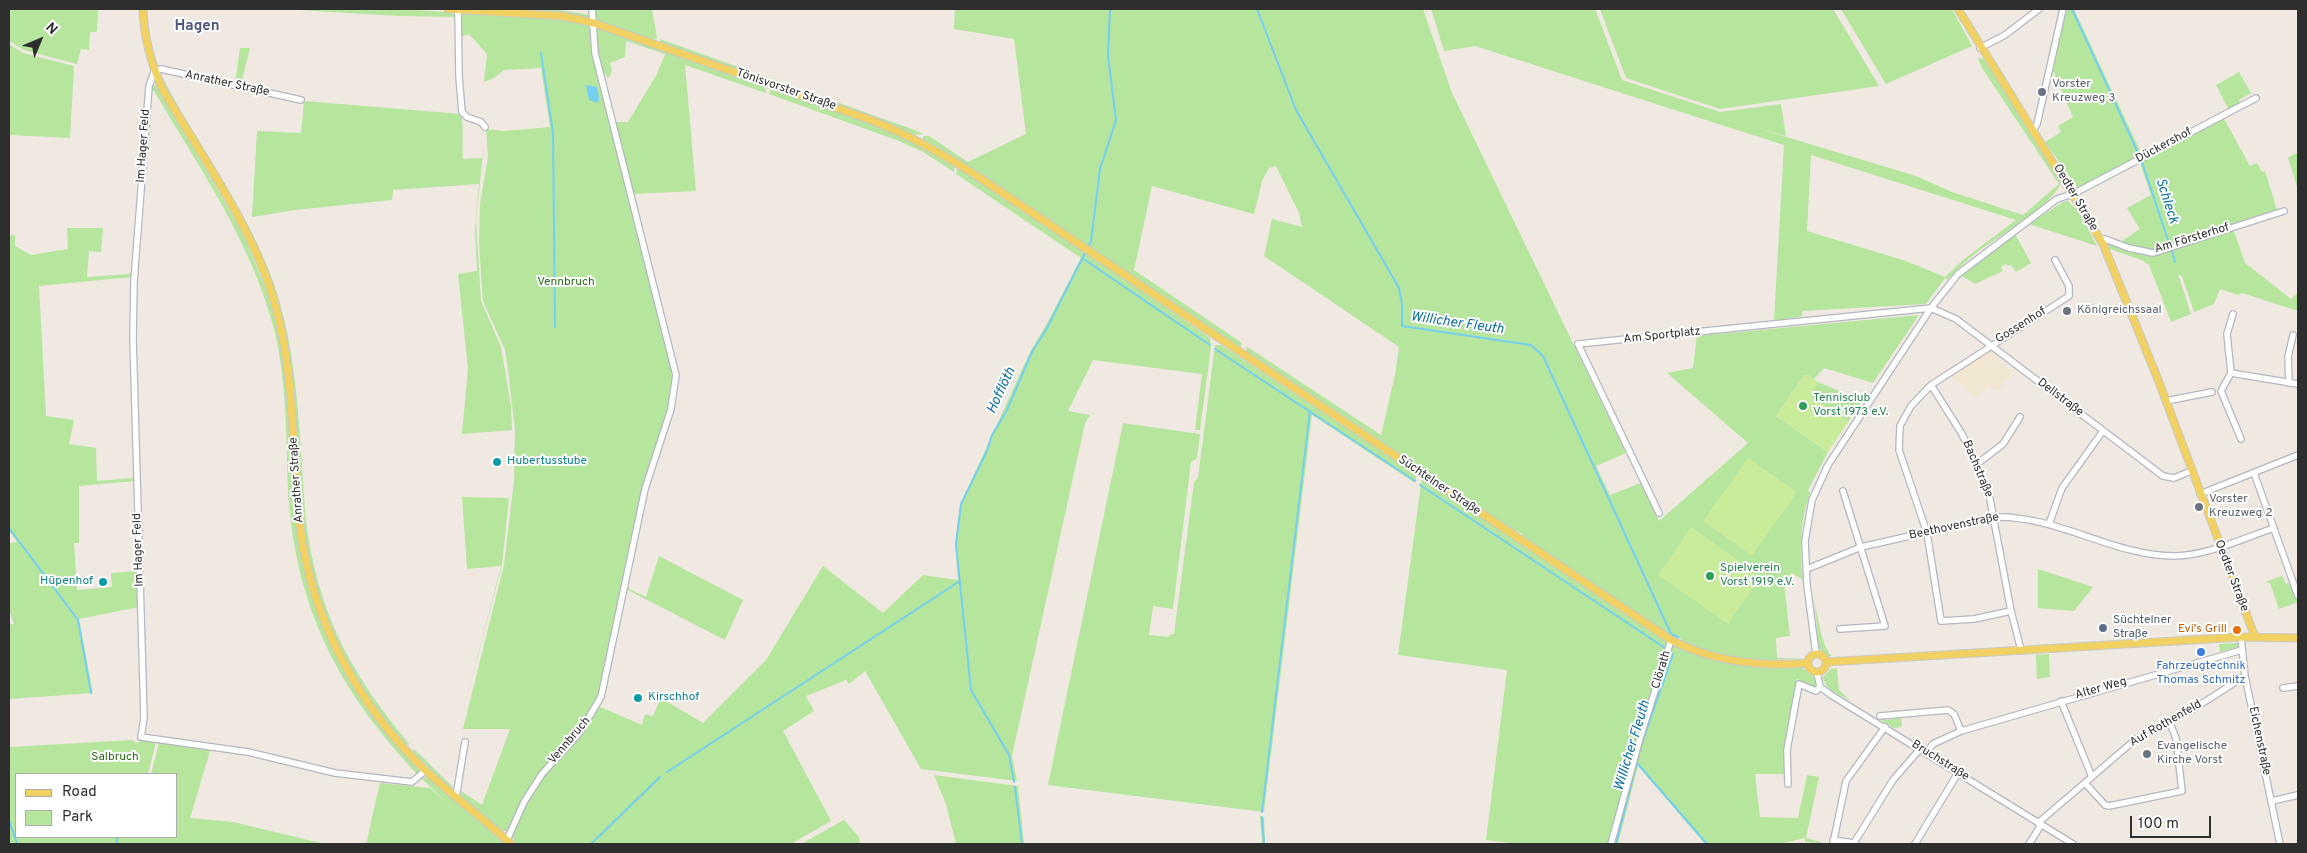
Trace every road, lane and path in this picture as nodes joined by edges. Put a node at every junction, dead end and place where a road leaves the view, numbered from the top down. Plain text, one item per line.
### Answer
1 (143, 9) edge
2 (448, 9) edge
3 (458, 9) edge
4 (592, 9) edge
5 (1958, 9) edge
6 (2039, 9) edge
7 (2063, 9) edge
8 (594, 23) junction
9 (1980, 48) junction
10 (154, 72) junction
11 (2256, 98) dead end
12 (301, 100) dead end
13 (484, 127) dead end
14 (2033, 131) junction
15 (2073, 194) junction
16 (2284, 211) dead end
17 (2100, 239) junction
18 (1087, 250) joint
19 (2056, 260) dead end
20 (1931, 308) junction
21 (2233, 314) dead end
22 (2293, 336) dead end
23 (1990, 345) junction
24 (2231, 373) junction
25 (2289, 383) junction
26 (2298, 384) edge
27 (1931, 385) junction
28 (2212, 392) dead end
29 (2166, 402) junction
30 (2020, 417) dead end
31 (2103, 431) junction
32 (2242, 439) dead end
33 (2298, 455) edge
34 (1977, 464) junction
35 (2191, 471) junction
36 (2254, 474) junction
37 (1843, 491) dead end
38 (2200, 494) junction
39 (1659, 513) dead end
40 (1994, 517) junction
41 (2048, 524) junction
42 (2274, 528) junction
43 (1927, 533) junction
44 (1860, 547) junction
45 (2220, 547) junction
46 (1807, 569) junction
47 (2298, 596) edge
48 (2011, 611) junction
49 (1840, 629) dead end
50 (2241, 637) junction
51 (2255, 637) junction
52 (2298, 638) edge
53 (1671, 640) junction
54 (2021, 650) junction
55 (2242, 650) junction
56 (1816, 654) junction
57 (1826, 662) junction
58 (1808, 663) junction
59 (1817, 672) junction
60 (2245, 676) junction
61 (2298, 686) edge
62 (1820, 687) junction
63 (2283, 688) dead end
64 (2061, 701) junction
65 (1880, 716) dead end
66 (2169, 722) junction
67 (1885, 727) junction
68 (1961, 731) junction
69 (465, 742) dead end
70 (1920, 749) junction
71 (1926, 753) junction
72 (426, 770) junction
73 (1958, 773) junction
74 (2092, 777) junction
75 (2085, 783) junction
76 (1788, 784) dead end
77 (2298, 795) edge
78 (456, 797) junction
79 (2272, 802) junction
80 (2040, 824) junction
81 (509, 842) edge
82 (1833, 842) edge
83 (1612, 844) edge
84 (1915, 844) edge
85 (2030, 844) edge
86 (2073, 844) edge
87 (2280, 844) edge

1 - 10 main road, Anrather Straße
2 - 3 main road, Tönisvorster Straße
3 - 8 main road, Tönisvorster Straße
3 - 13 street
4 - 8 street, Vennbruch
5 - 9 main road, Oedter Straße
6 - 9 street
7 - 14 street
8 - 18 main road, Tönisvorster Straße
8 - 81 street, Vennbruch
9 - 14 main road, Oedter Straße
10 - 12 street, Anrather Straße
10 - 72 main road, Anrather Straße
10 - 72 street, Im Hager Feld
11 - 15 street, Dückershof
14 - 15 main road, Oedter Straße
15 - 17 main road, Oedter Straße
15 - 20 street
16 - 17 street, Am Försterhof
17 - 29 main road, Oedter Straße
18 - 53 main road, Süchtelner Straße
19 - 23 street, Gossenhof
20 - 23 street, Dellstraße
20 - 39 street, Am Sportplatz
20 - 46 street
21 - 24 street
22 - 25 street
23 - 27 street
23 - 31 street, Dellstraße
24 - 25 street
24 - 32 street
25 - 26 street
27 - 34 street, Bachstraße
27 - 43 street
28 - 29 street
29 - 35 main road, Oedter Straße
30 - 34 street
31 - 35 street, Dellstraße
31 - 41 street
33 - 36 street
34 - 40 street, Bachstraße
35 - 38 main road, Oedter Straße
36 - 38 street
36 - 42 street
37 - 44 street
38 - 45 main road, Oedter Straße
40 - 41 street, Beethovenstraße
40 - 43 street, Beethovenstraße
40 - 48 street, Bachstraße
41 - 45 street, Beethovenstraße
42 - 45 street, Beethovenstraße
42 - 47 street
43 - 44 street, Beethovenstraße
43 - 48 street
44 - 46 street, Beethovenstraße
44 - 49 street
45 - 51 main road, Oedter Straße
46 - 56 street
48 - 54 street, Bachstraße
50 - 51 main road
50 - 54 main road
50 - 55 street, Eichenstraße
51 - 52 main road
53 - 58 main road, Süchtelner Straße
53 - 83 street, Clörath
54 - 57 main road
55 - 60 street, Eichenstraße
55 - 64 street, Alter Weg
56 - 57 main road
56 - 58 main road
57 - 59 main road
58 - 59 main road
59 - 62 street
60 - 66 street, Auf Rothenfeld
60 - 79 street, Eichenstraße
61 - 63 street
62 - 67 street, Bruchstraße
62 - 76 street
64 - 68 street, Alter Weg
64 - 74 street
65 - 68 street
66 - 74 street, Auf Rothenfeld
66 - 75 street
67 - 70 street, Bruchstraße
67 - 82 street
68 - 71 street, Alter Weg
69 - 78 street
70 - 71 street, Bruchstraße
70 - 82 street
71 - 73 street, Bruchstraße
72 - 78 main road, Anrather Straße
73 - 80 street, Bruchstraße
73 - 84 street
74 - 75 street, Auf Rothenfeld
75 - 80 street, Auf Rothenfeld
77 - 79 street
78 - 81 main road, Anrather Straße
79 - 87 street, Eichenstraße
80 - 85 street, Auf Rothenfeld
80 - 86 street, Bruchstraße

